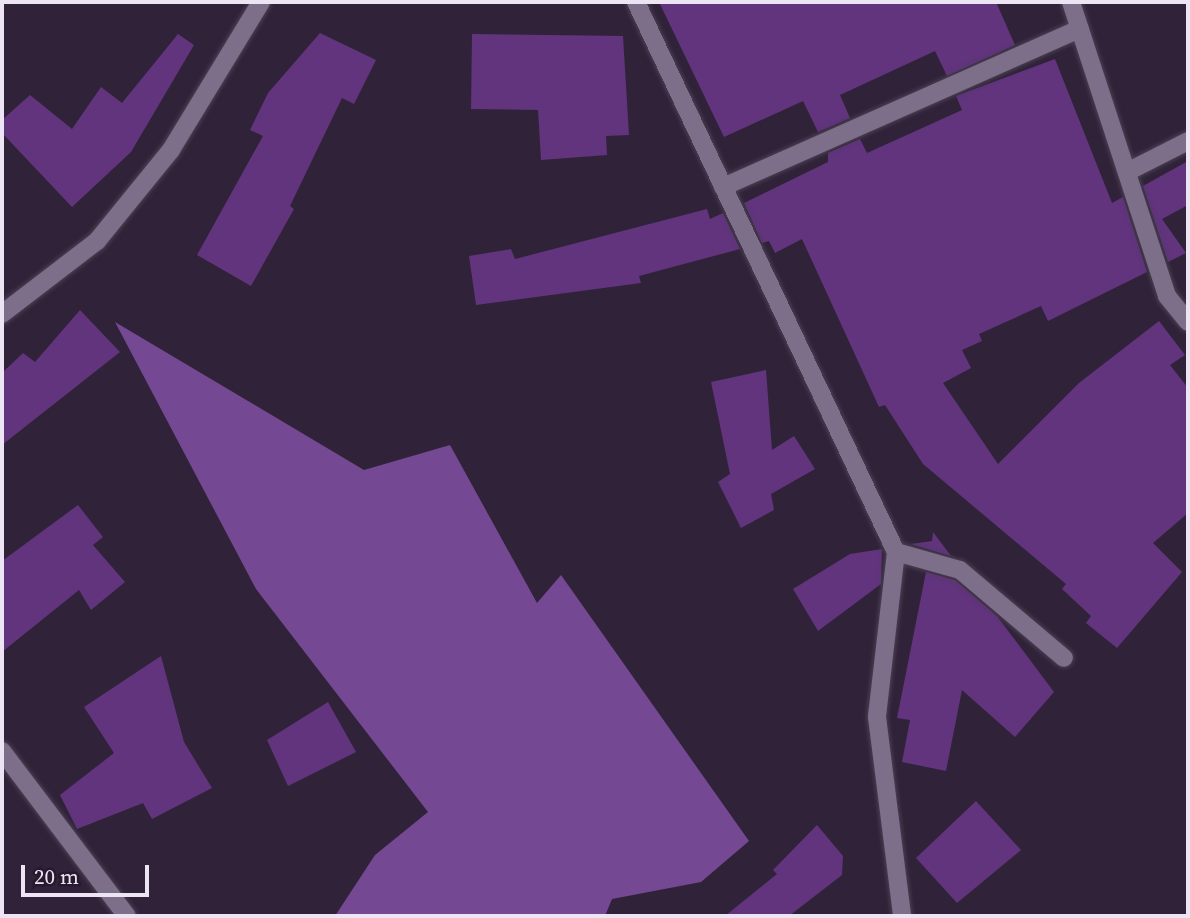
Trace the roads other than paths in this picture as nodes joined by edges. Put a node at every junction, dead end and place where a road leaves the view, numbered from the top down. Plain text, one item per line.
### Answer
1 (261, 2) edge
2 (636, 2) edge
3 (1071, 2) edge
4 (1080, 29) junction
5 (1188, 141) edge
6 (1126, 172) junction
7 (723, 187) junction
8 (2, 314) edge
9 (1188, 322) edge
10 (896, 552) junction
11 (1065, 659) dead end
12 (2, 751) edge
13 (127, 916) edge
14 (902, 916) edge

1 - 8 street
2 - 7 street
3 - 4 street
4 - 6 street
4 - 7 street
5 - 6 street
6 - 9 street
7 - 10 street
10 - 11 street
10 - 14 street
12 - 13 street

